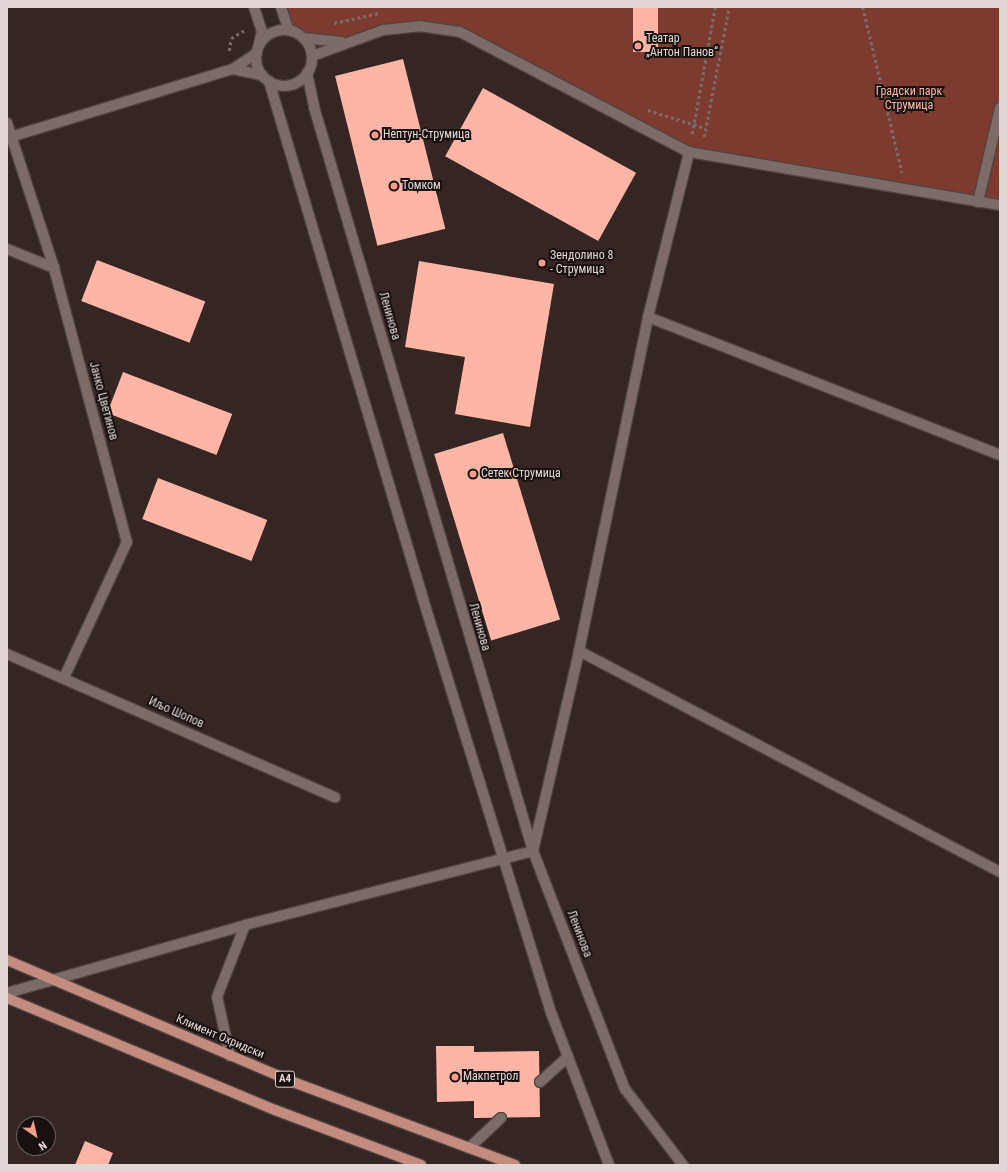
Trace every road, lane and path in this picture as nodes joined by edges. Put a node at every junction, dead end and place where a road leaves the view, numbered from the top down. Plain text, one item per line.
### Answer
1 (254, 7) edge
2 (281, 7) edge
3 (715, 7) edge
4 (729, 7) edge
5 (863, 7) edge
6 (300, 35) junction
7 (342, 42) junction
8 (258, 50) junction
9 (312, 56) junction
10 (233, 69) junction
11 (307, 73) junction
12 (266, 78) junction
13 (1000, 108) edge
14 (7, 123) edge
15 (705, 128) dead end
16 (9, 138) edge
17 (689, 152) junction
18 (907, 191) junction
19 (978, 202) junction
20 (1000, 205) edge
21 (7, 249) edge
22 (54, 268) junction
23 (648, 317) junction
24 (1000, 455) edge
25 (579, 651) junction
26 (7, 654) edge
27 (64, 678) junction
28 (334, 797) dead end
29 (533, 851) junction
30 (504, 860) junction
31 (1000, 872) edge
32 (245, 925) junction
33 (7, 960) edge
34 (60, 981) junction
35 (7, 994) edge
36 (7, 998) edge
37 (230, 1056) junction
38 (568, 1057) junction
39 (540, 1082) dead end
40 (501, 1118) dead end
41 (469, 1148) junction
42 (421, 1165) edge
43 (514, 1165) edge
44 (609, 1165) edge
45 (683, 1165) edge

1 - 8 street
2 - 6 street
3 - 17 path
4 - 15 path
5 - 18 path
6 - 7 street
6 - 8 street
6 - 9 street
7 - 9 street
7 - 17 street
8 - 10 street
8 - 12 street
9 - 11 street
10 - 12 street
10 - 16 street
11 - 12 street
11 - 29 street, Ленинова
12 - 30 street
13 - 19 street
14 - 16 street, Јанко Цветинов
16 - 22 street, Јанко Цветинов
17 - 18 street
17 - 23 street
18 - 19 street
19 - 20 street
21 - 22 street
22 - 27 street, Јанко Цветинов
23 - 24 street
23 - 25 street
25 - 29 street
25 - 31 street
26 - 27 street, Иљо Шопов
27 - 28 street, Иљо Шопов
29 - 30 street
29 - 45 street, Ленинова
30 - 32 street
30 - 38 street
32 - 34 street
32 - 37 street
33 - 34 main road, Климент Охридски / A4
34 - 35 street
34 - 37 main road, Климент Охридски / A4
36 - 42 main road
37 - 41 main road, Климент Охридски / A4
38 - 39 street
38 - 44 street
40 - 41 street
41 - 43 main road, Климент Охридски / A4

